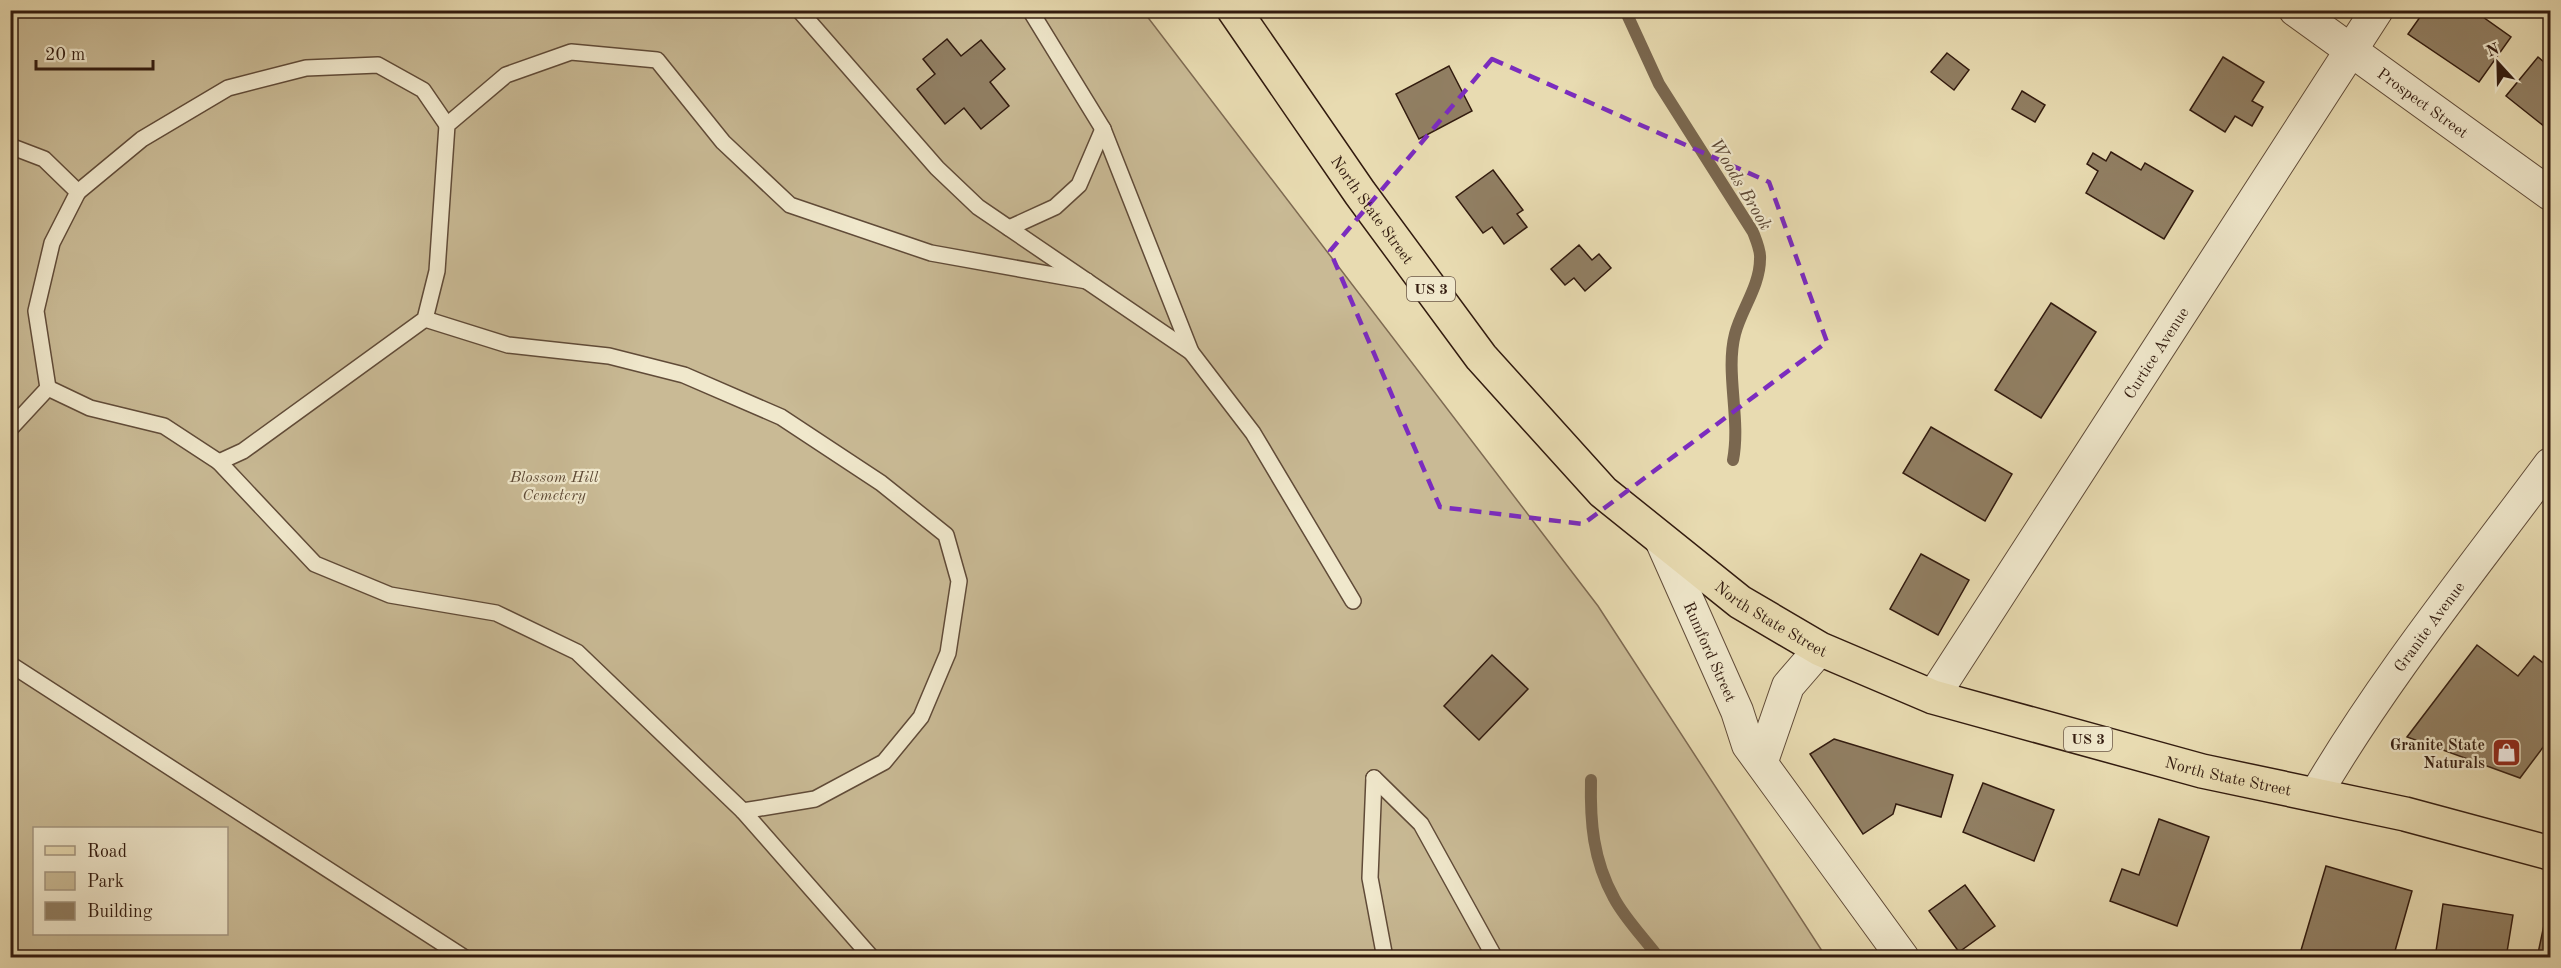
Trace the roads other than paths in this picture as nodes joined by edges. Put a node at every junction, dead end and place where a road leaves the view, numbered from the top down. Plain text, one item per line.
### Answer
1 (800, 10) edge
2 (1030, 10) edge
3 (1234, 10) edge
4 (2295, 10) edge
5 (2377, 10) edge
6 (2351, 50) junction
7 (447, 125) junction
8 (1103, 129) junction
9 (10, 146) edge
10 (78, 192) junction
11 (2550, 194) edge
12 (1009, 228) junction
13 (1087, 281) junction
14 (425, 319) junction
15 (1191, 352) junction
16 (48, 388) junction
17 (10, 429) edge
18 (219, 462) junction
19 (2550, 464) edge
20 (1661, 540) junction
21 (1353, 601) dead end
22 (1820, 649) junction
23 (10, 664) edge
24 (1933, 697) junction
25 (1762, 761) junction
26 (2316, 794) junction
27 (743, 811) junction
28 (2550, 853) edge
29 (465, 957) edge
30 (872, 957) edge
31 (1385, 957) edge
32 (1495, 957) edge
33 (1903, 957) edge

1 - 12 lane
2 - 8 lane
3 - 20 main road, North State Street / US 3
4 - 6 street, Prospect Street
5 - 6 street, Curtice Avenue
6 - 11 street, Prospect Street
6 - 24 street, Curtice Avenue
7 - 10 lane
7 - 13 lane
7 - 14 lane
8 - 12 lane
8 - 15 lane
9 - 10 lane
10 - 16 lane
12 - 13 lane
13 - 15 lane
14 - 18 lane
14 - 27 lane
15 - 21 lane
16 - 17 lane
16 - 18 lane
18 - 27 lane
19 - 26 street, Granite Avenue
20 - 22 main road, North State Street / US 3
20 - 25 street, Rumford Street
22 - 24 main road, North State Street / US 3
22 - 25 street
23 - 29 lane
24 - 26 main road, North State Street / US 3
25 - 33 street, Rumford Street
26 - 28 main road, North State Street / US 3
27 - 30 lane
31 - 32 lane

